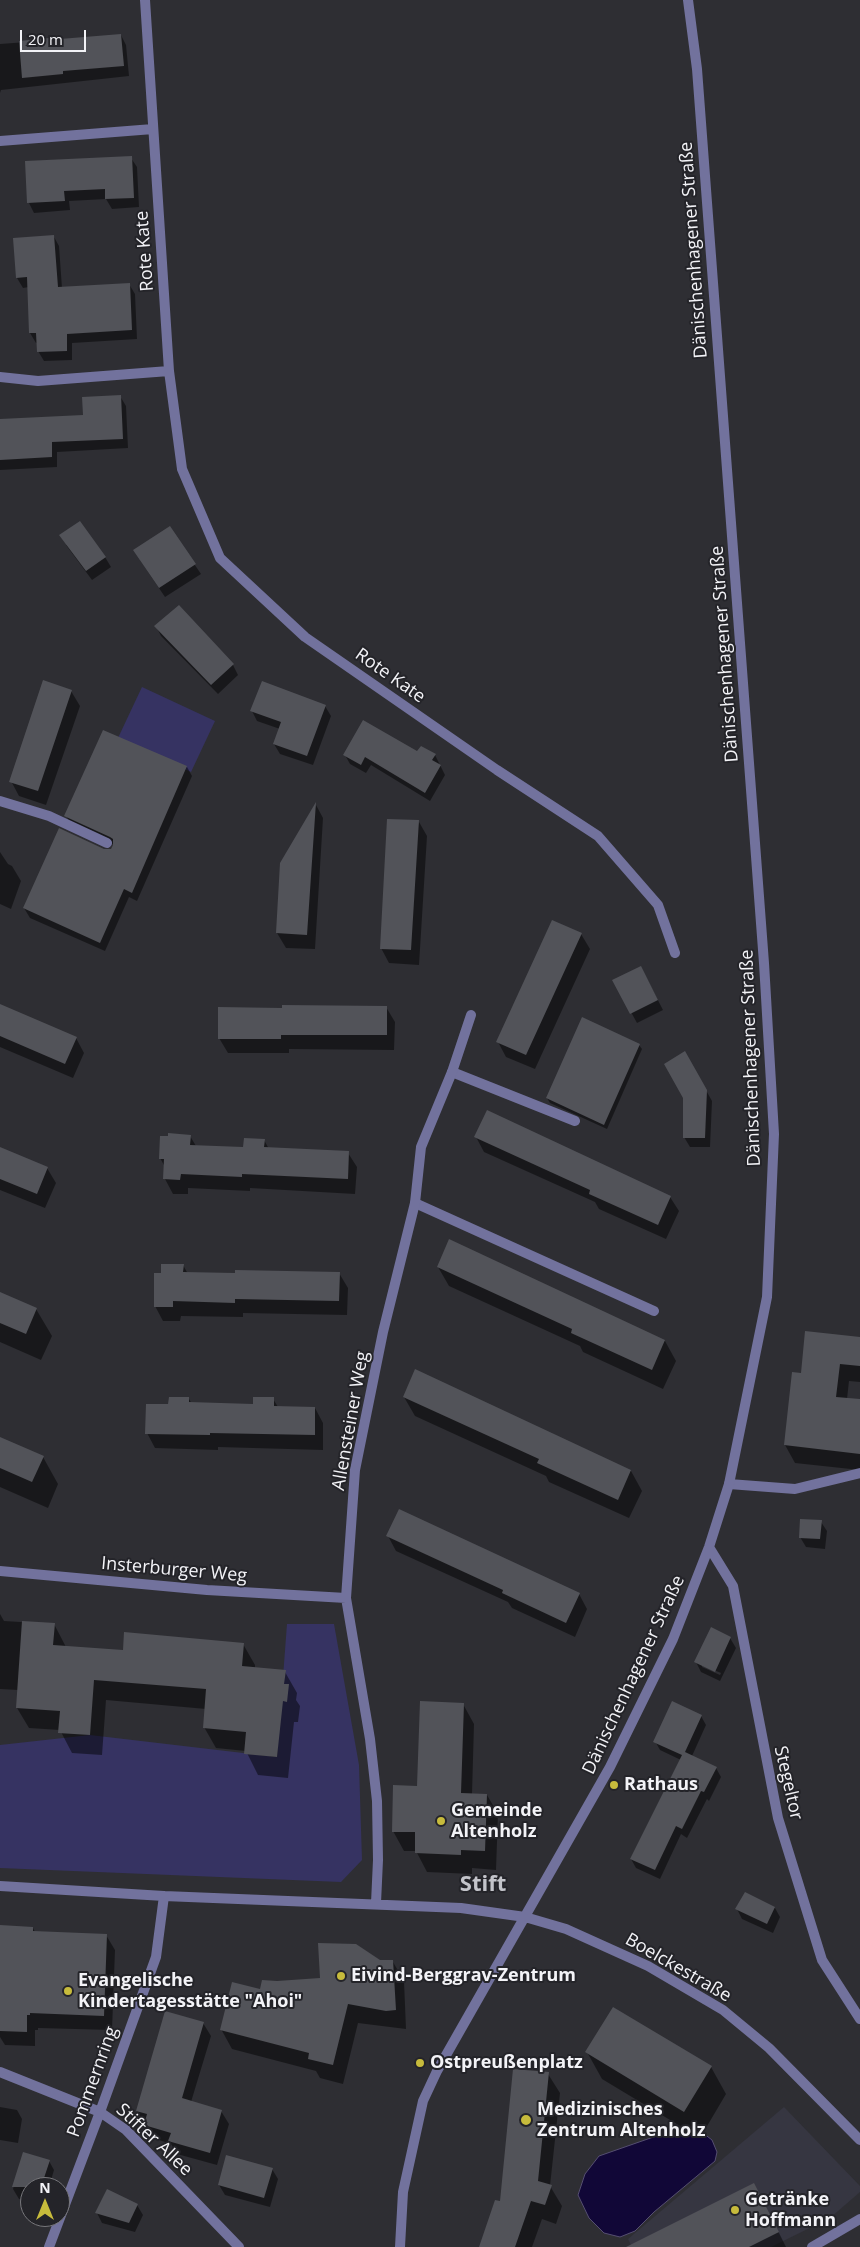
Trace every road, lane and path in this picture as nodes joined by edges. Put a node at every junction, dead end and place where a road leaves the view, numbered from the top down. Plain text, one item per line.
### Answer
1 (145, 0) edge
2 (688, 0) edge
3 (154, 129) junction
4 (0, 140) edge
5 (169, 371) junction
6 (0, 377) edge
7 (0, 801) edge
8 (107, 844) dead end
9 (675, 952) dead end
10 (471, 1015) dead end
11 (452, 1072) junction
12 (575, 1121) dead end
13 (415, 1203) junction
14 (654, 1311) dead end
15 (860, 1473) edge
16 (729, 1484) junction
17 (709, 1547) junction
18 (0, 1571) edge
19 (346, 1598) junction
20 (0, 1886) edge
21 (164, 1896) junction
22 (376, 1903) junction
23 (526, 1917) junction
24 (860, 2019) edge
25 (0, 2072) edge
26 (100, 2112) junction
27 (860, 2140) edge
28 (860, 2218) edge
29 (49, 2247) edge
30 (239, 2247) edge
31 (400, 2247) edge
32 (812, 2247) edge

1 - 3 street, Rote Kate
2 - 16 street, Dänischenhagener Straße
3 - 4 street
3 - 5 street, Rote Kate
5 - 6 street
5 - 9 street, Rote Kate
7 - 8 street
10 - 11 street, Allensteiner Weg
11 - 12 street
11 - 13 street, Allensteiner Weg
13 - 14 street
13 - 19 street, Allensteiner Weg
15 - 16 street
16 - 17 street, Dänischenhagener Straße
17 - 23 street, Dänischenhagener Straße
17 - 24 street, Stegeltor
18 - 19 street, Insterburger Weg
19 - 22 street, Allensteiner Weg
20 - 21 street
21 - 22 street
21 - 26 street, Pommernring
22 - 23 street
23 - 27 street, Boelckestraße
23 - 31 street, Dänischenhagener Straße
25 - 26 street, Stifter Allee
26 - 29 street, Pommernring
26 - 30 street, Stifter Allee
28 - 32 street

